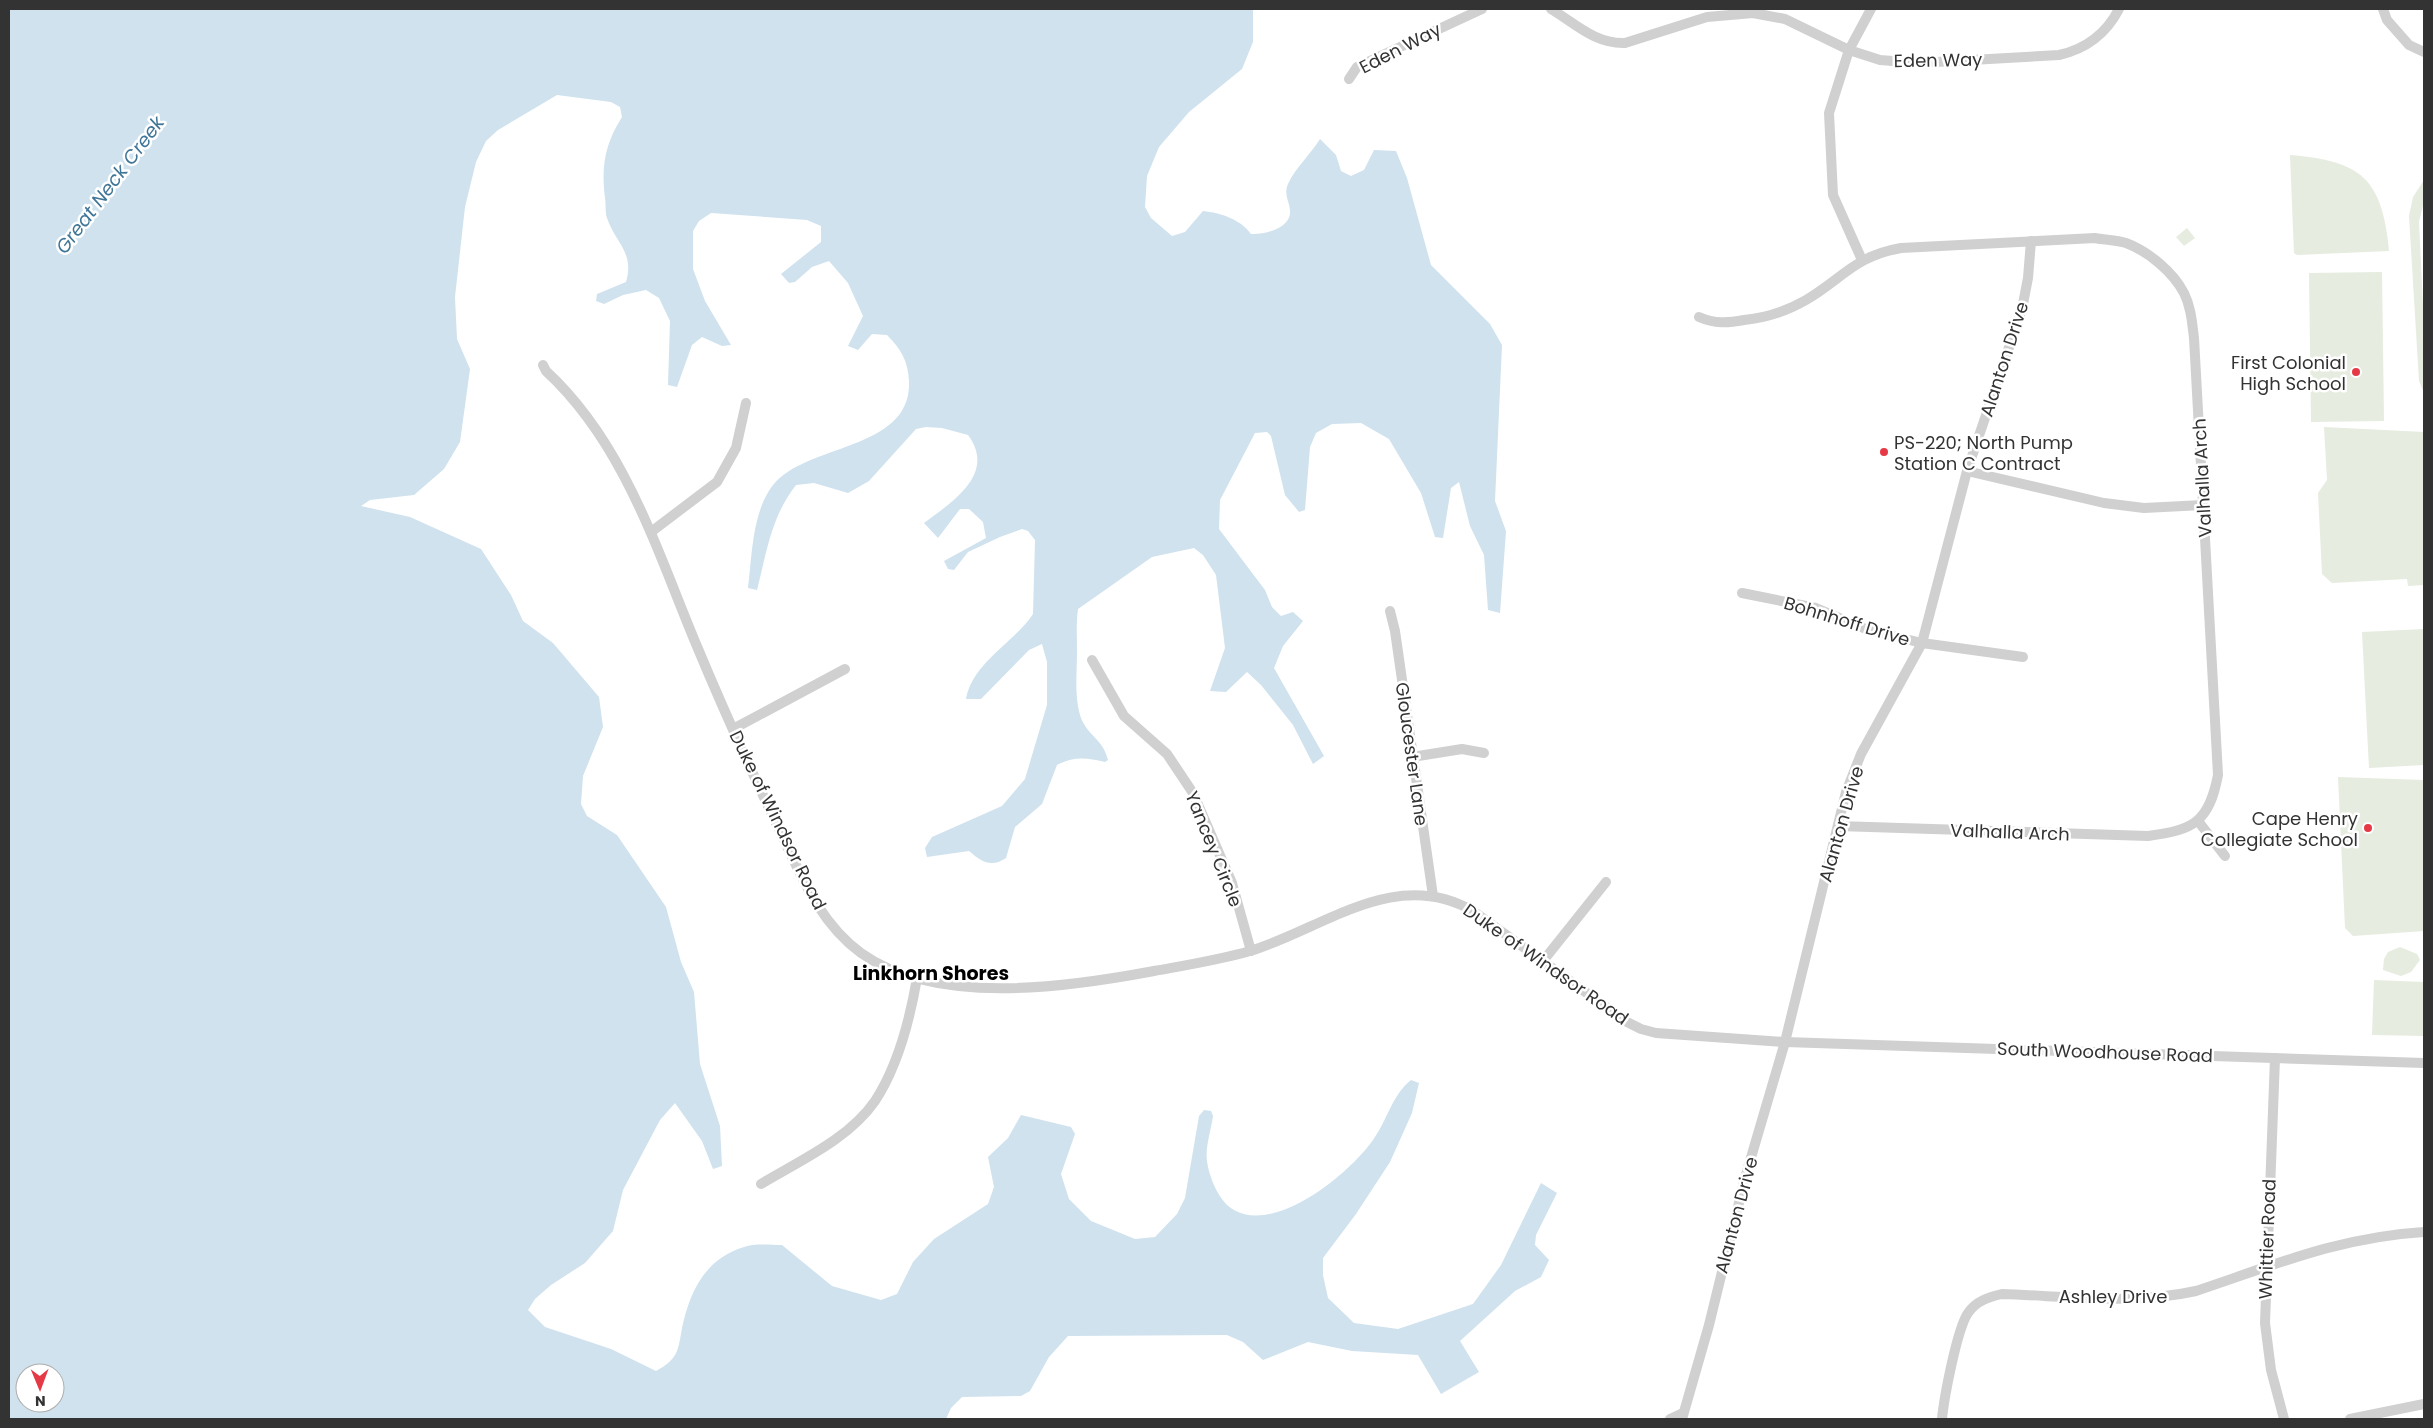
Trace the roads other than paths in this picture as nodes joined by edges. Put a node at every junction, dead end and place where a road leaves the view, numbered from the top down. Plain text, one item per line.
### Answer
1 (1482, 9) edge
2 (1552, 9) edge
3 (1872, 9) edge
4 (2119, 9) edge
5 (2383, 9) edge
6 (1848, 50) junction
7 (2424, 52) edge
8 (1349, 79) dead end
9 (2031, 240) junction
10 (1862, 260) junction
11 (1700, 317) dead end
12 (543, 365) dead end
13 (746, 403) dead end
14 (1967, 471) junction
15 (2203, 505) junction
16 (651, 532) junction
17 (1742, 593) dead end
18 (1390, 611) dead end
19 (1922, 643) junction
20 (2023, 657) dead end
21 (1092, 660) dead end
22 (845, 670) dead end
23 (733, 729) junction
24 (1484, 753) dead end
25 (1412, 757) junction
26 (2198, 821) junction
27 (1838, 826) junction
28 (2225, 856) dead end
29 (1606, 882) dead end
30 (1433, 896) junction
31 (1251, 950) junction
32 (1543, 961) junction
33 (917, 978) junction
34 (1785, 1042) junction
35 (2275, 1058) junction
36 (2424, 1063) edge
37 (760, 1184) dead end
38 (2424, 1232) edge
39 (2266, 1268) junction
40 (2424, 1404) edge
41 (1682, 1416) edge
42 (1670, 1419) edge
43 (1942, 1419) edge
44 (2284, 1419) edge
45 (2350, 1419) edge

1 - 8 street, Eden Way
2 - 6 street, Eden Way
3 - 6 street
4 - 6 street, Eden Way
5 - 7 street
6 - 10 street
9 - 10 street, Valhalla Arch
9 - 14 street, Alanton Drive
9 - 15 street, Valhalla Arch
10 - 11 street, Valhalla Arch
12 - 16 street, Duke of Windsor Road
13 - 16 street
14 - 15 street
14 - 19 street, Alanton Drive
15 - 26 street, Valhalla Arch
16 - 23 street, Duke of Windsor Road
17 - 19 street, Bohnhoff Drive
18 - 25 street, Gloucester Lane
19 - 20 street, Bohnhoff Drive
19 - 27 street, Alanton Drive
21 - 31 street, Yancey Circle
22 - 23 street
23 - 33 street, Duke of Windsor Road
24 - 25 street
25 - 30 street, Gloucester Lane
26 - 27 street, Valhalla Arch
26 - 28 street
27 - 34 street, Alanton Drive
29 - 32 street
30 - 31 street, Duke of Windsor Road
30 - 32 street, Duke of Windsor Road
31 - 33 street, Duke of Windsor Road
32 - 34 street, Duke of Windsor Road
33 - 37 street
34 - 35 street, South Woodhouse Road
34 - 41 street, Alanton Drive
35 - 36 street, South Woodhouse Road
35 - 39 street, Whittier Road
38 - 39 street, Ashley Drive
39 - 43 street, Ashley Drive
39 - 44 street, Whittier Road
40 - 45 street
41 - 42 street

